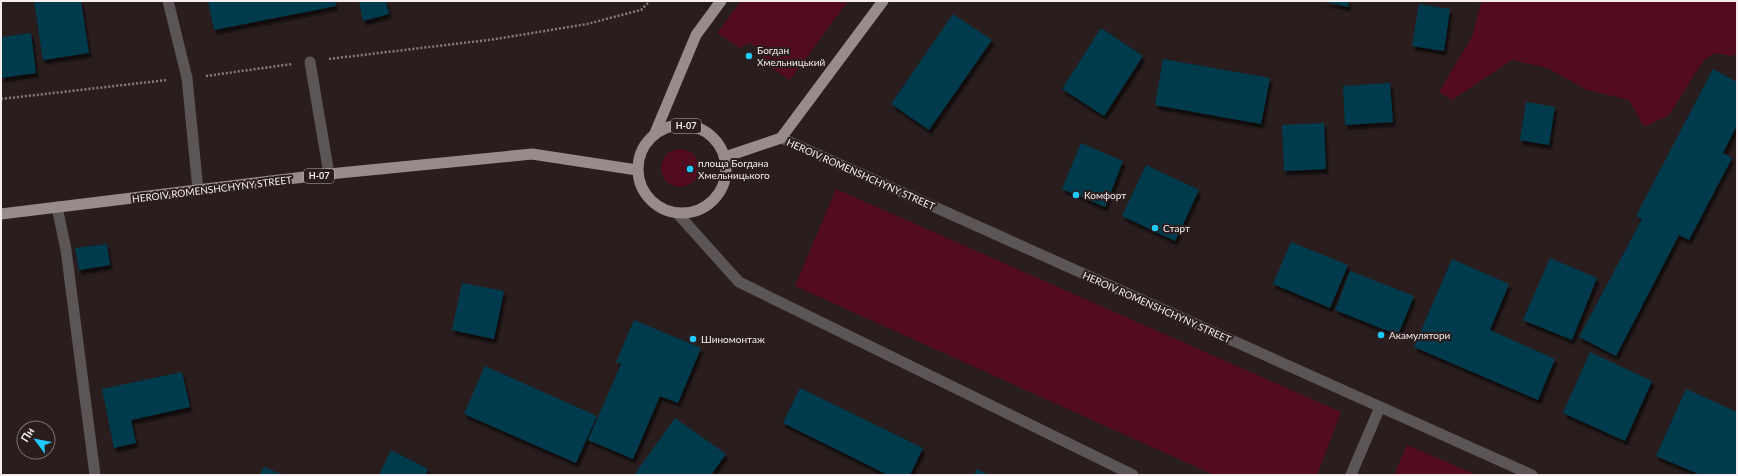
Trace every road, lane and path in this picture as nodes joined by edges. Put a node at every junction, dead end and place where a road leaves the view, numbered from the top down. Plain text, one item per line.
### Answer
1 (168, 1) edge
2 (721, 1) edge
3 (883, 1) edge
4 (310, 62) dead end
5 (655, 133) junction
6 (781, 138) junction
7 (725, 157) junction
8 (637, 170) junction
9 (329, 174) junction
10 (198, 190) junction
11 (57, 207) junction
12 (677, 213) junction
13 (1, 214) edge
14 (1380, 407) junction
15 (95, 475) edge
16 (1133, 475) edge
17 (1351, 475) edge
18 (1532, 475) edge

1 - 10 street
2 - 5 main road, Н-07
3 - 6 main road
4 - 9 street
5 - 7 main road, Н-07
5 - 8 main road, Н-07
6 - 7 main road
6 - 14 street, HEROIV ROMENSHCHYNY STREET
7 - 12 main road, Н-07
8 - 9 main road, HEROIV ROMENSHCHYNY STREET / Н-07
8 - 12 main road, Н-07
9 - 10 main road, HEROIV ROMENSHCHYNY STREET / Н-07
10 - 11 main road, HEROIV ROMENSHCHYNY STREET / Н-07
11 - 13 main road, HEROIV ROMENSHCHYNY STREET / Н-07
11 - 15 street
12 - 16 street
14 - 17 street
14 - 18 street, HEROIV ROMENSHCHYNY STREET

